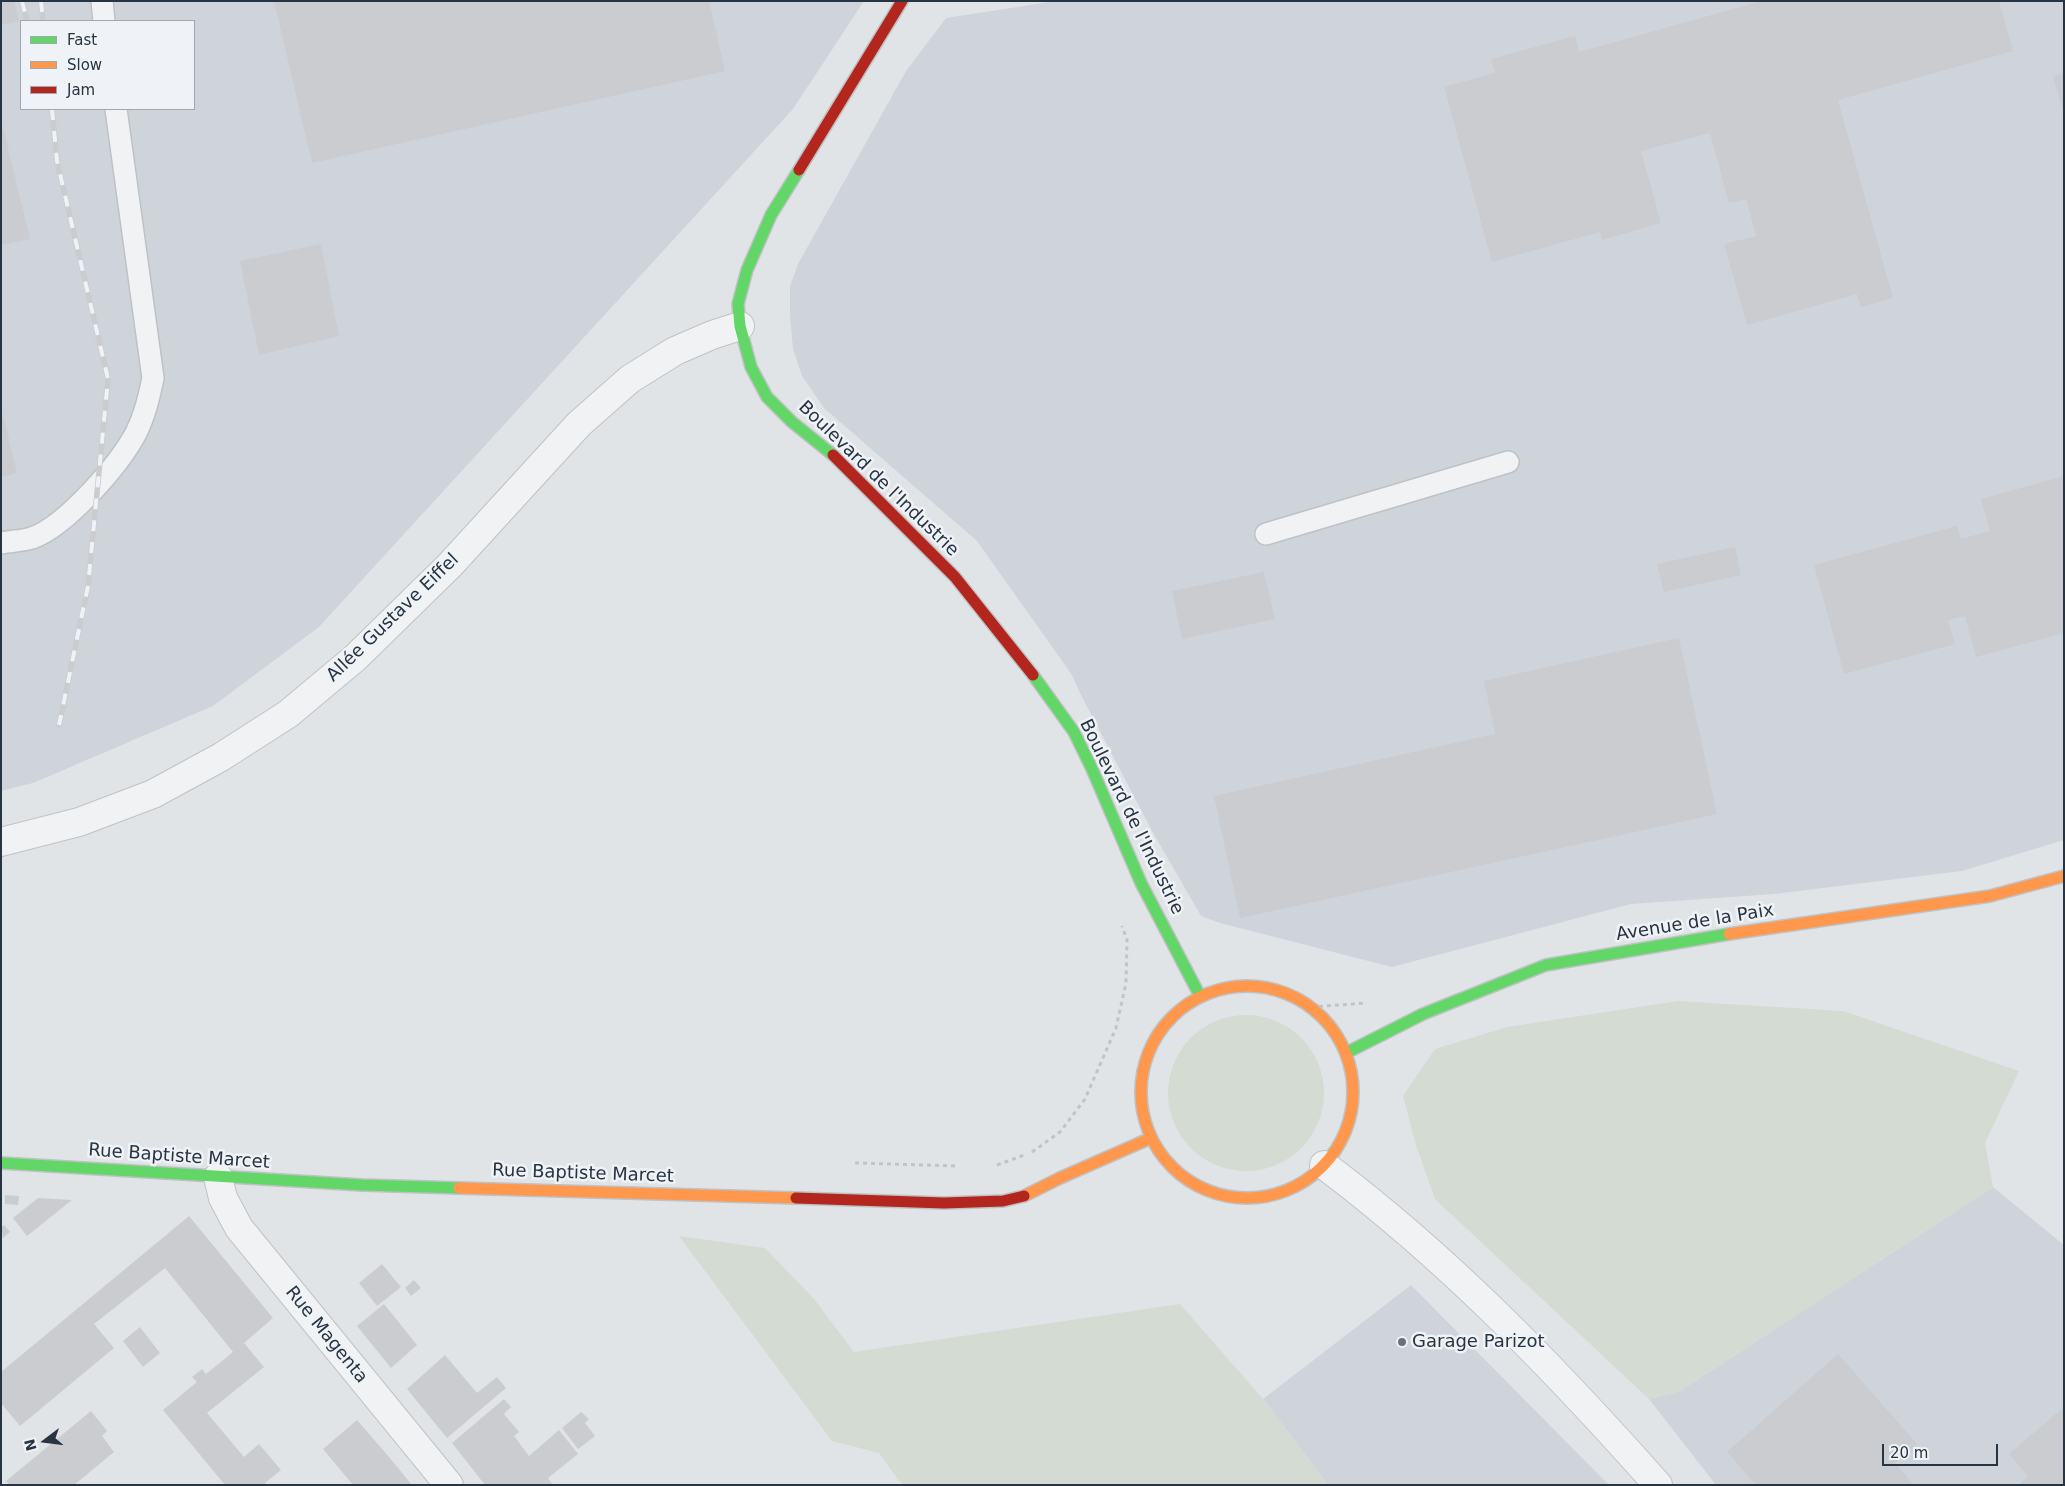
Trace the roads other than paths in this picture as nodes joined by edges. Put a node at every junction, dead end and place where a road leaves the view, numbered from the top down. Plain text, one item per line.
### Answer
1 (102, 1) edge
2 (902, 1) edge
3 (104, 20) edge
4 (116, 110) edge
5 (740, 326) junction
6 (1508, 462) dead end
7 (1266, 534) dead end
8 (1, 543) edge
9 (1, 842) edge
10 (2064, 876) edge
11 (1200, 996) junction
12 (1346, 1053) junction
13 (1151, 1138) junction
14 (1, 1163) edge
15 (1324, 1165) junction
16 (218, 1178) junction
17 (449, 1485) edge
18 (1658, 1485) edge

1 - 3 lane
2 - 5 street, Boulevard de l'Industrie
4 - 8 lane
5 - 9 street, Allée Gustave Eiffel
5 - 11 street, Boulevard de l'Industrie
6 - 7 lane
10 - 12 street, Avenue de la Paix
11 - 12 street
11 - 13 street
12 - 15 street
13 - 15 street
13 - 16 street, Rue Baptiste Marcet
14 - 16 street, Rue Baptiste Marcet
15 - 18 street
16 - 17 street, Rue Magenta

